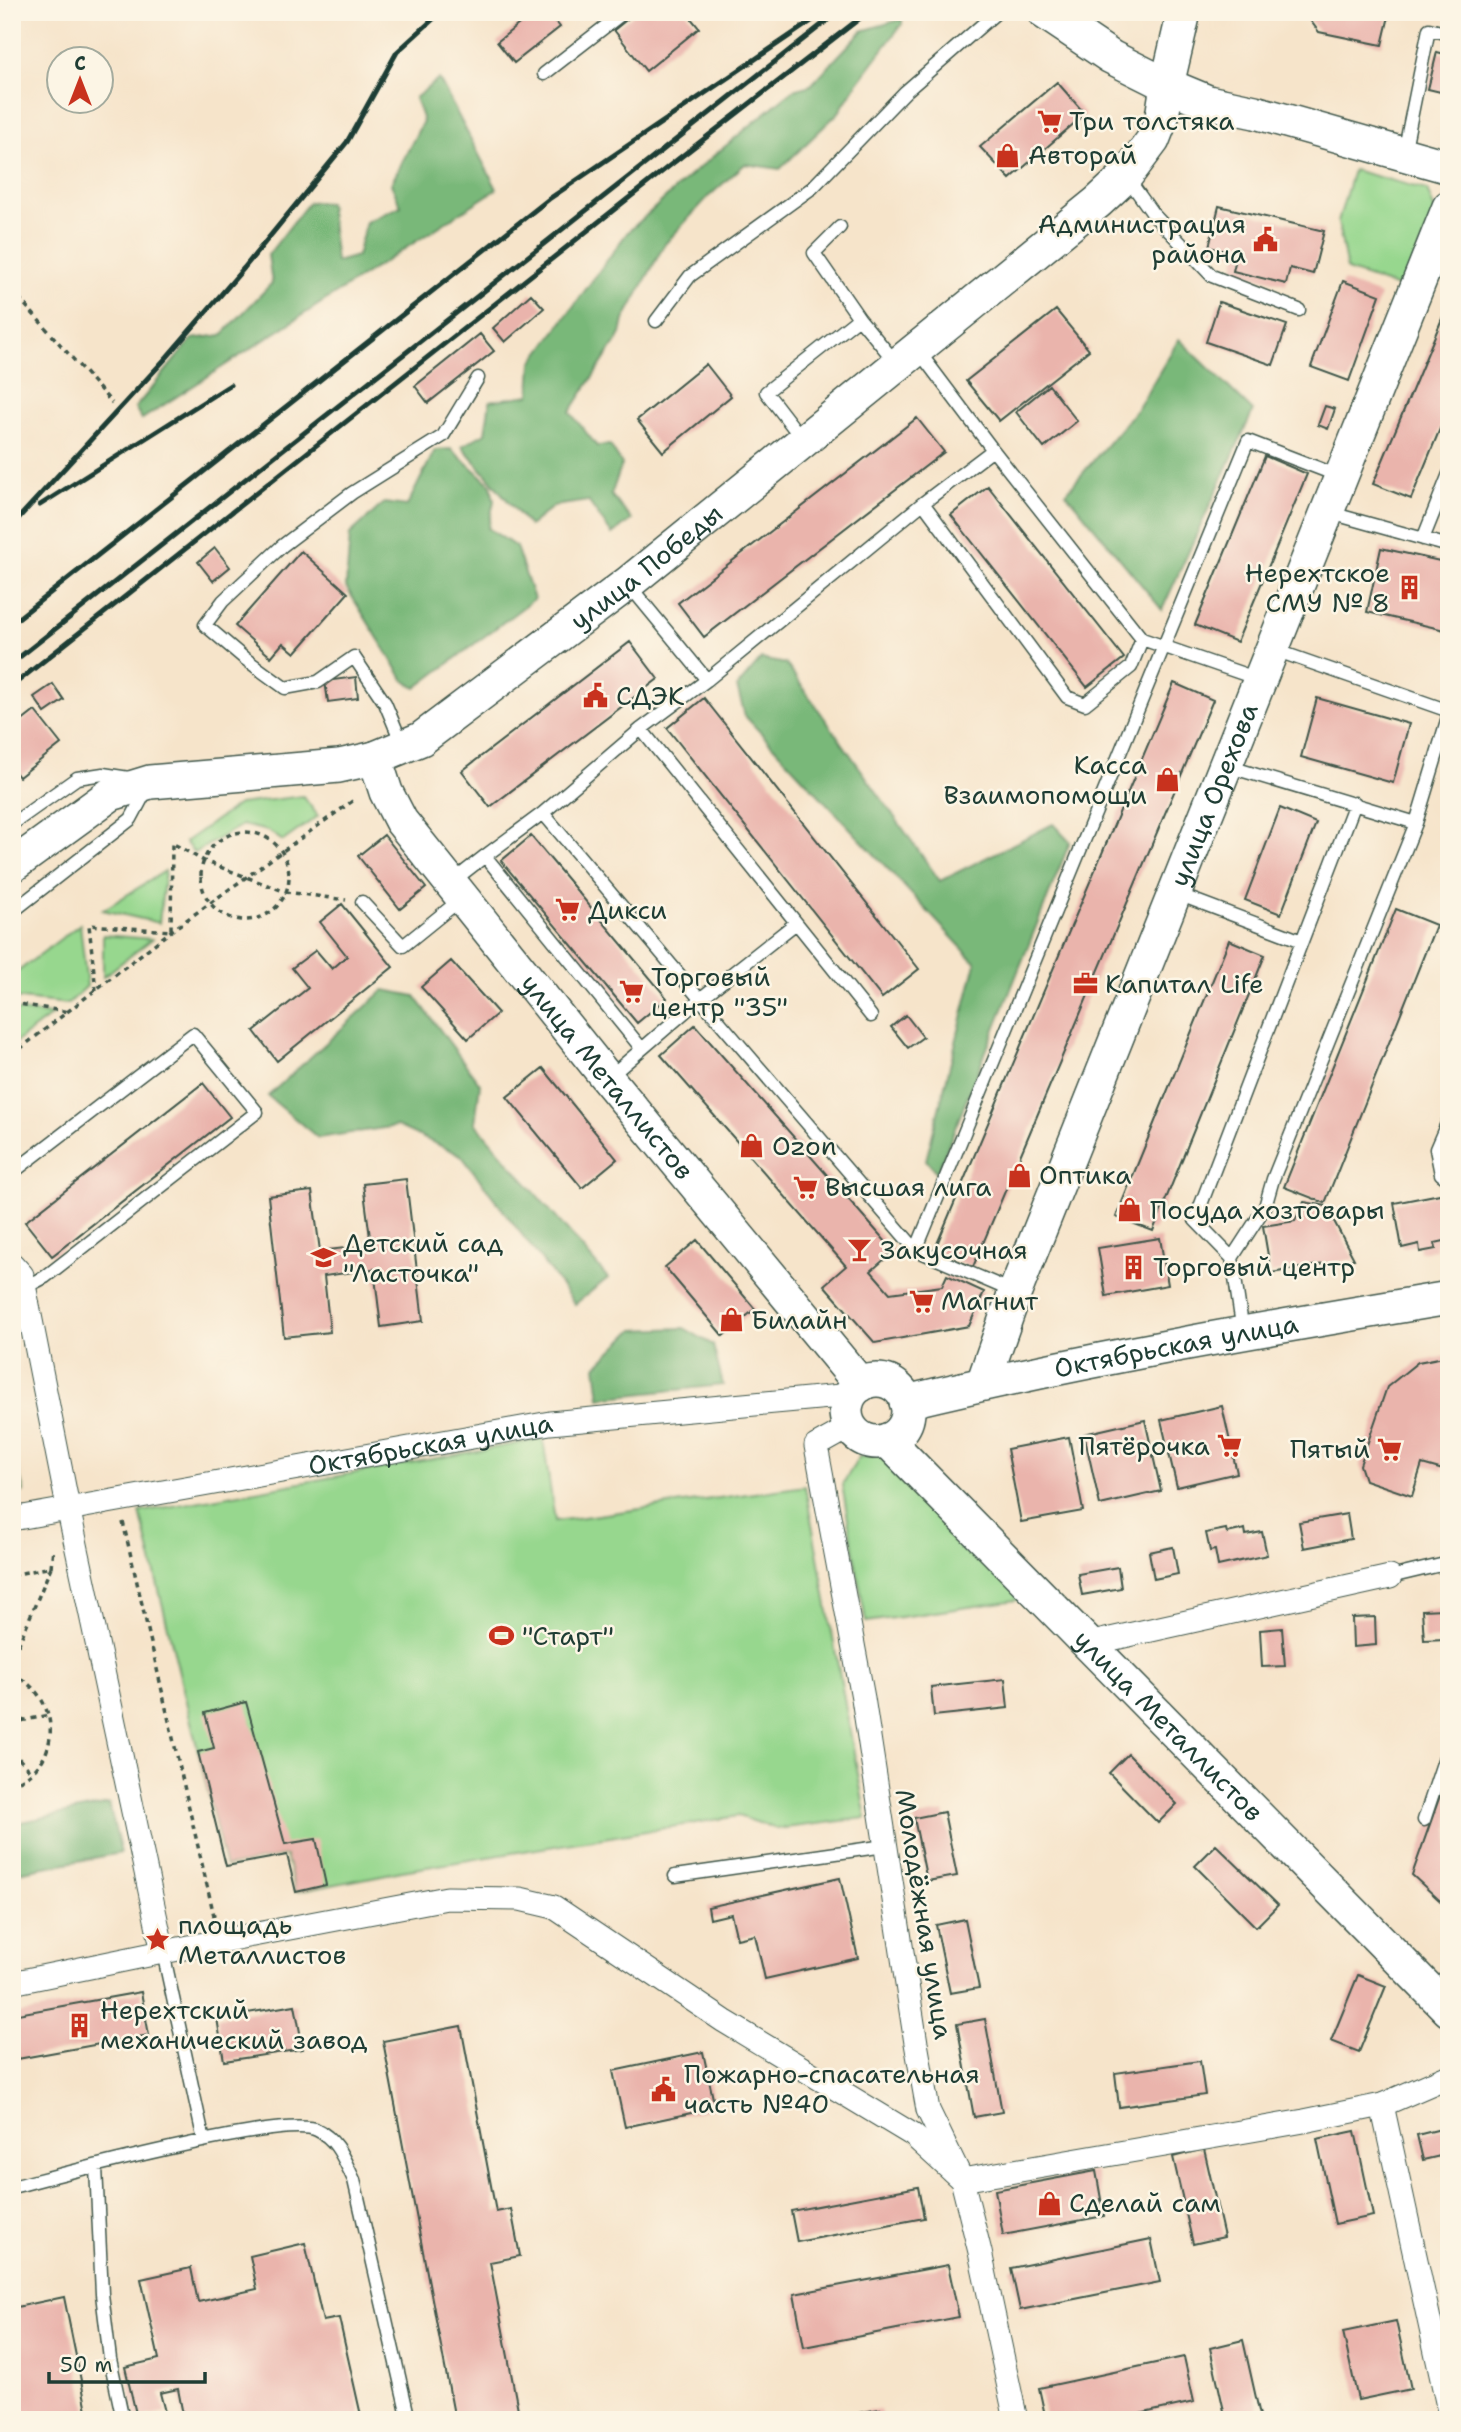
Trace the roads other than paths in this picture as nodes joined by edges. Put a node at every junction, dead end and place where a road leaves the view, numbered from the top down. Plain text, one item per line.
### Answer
1 (624, 12) edge
2 (997, 12) edge
3 (1044, 12) edge
4 (1184, 12) edge
5 (1449, 34) edge
6 (544, 74) dead end
7 (1167, 85) junction
8 (1404, 154) junction
9 (1449, 167) edge
10 (1126, 176) junction
11 (1449, 207) edge
12 (840, 226) dead end
13 (1299, 310) dead end
14 (859, 318) junction
15 (656, 321) dead end
16 (907, 356) junction
17 (478, 379) dead end
18 (804, 440) junction
19 (993, 450) junction
20 (1449, 474) edge
21 (1341, 477) junction
22 (922, 503) junction
23 (1327, 512) junction
24 (1423, 539) junction
25 (1449, 546) edge
26 (627, 584) junction
27 (1142, 639) junction
28 (1164, 647) junction
29 (1272, 649) junction
30 (707, 680) junction
31 (1261, 680) junction
32 (1449, 712) edge
33 (641, 729) junction
34 (389, 752) junction
35 (1226, 766) junction
36 (150, 782) junction
37 (1355, 803) junction
38 (543, 813) junction
39 (1416, 822) junction
40 (12, 824) edge
41 (485, 856) junction
42 (12, 866) edge
43 (458, 889) junction
44 (1175, 893) junction
45 (362, 902) road end
46 (12, 912) edge
47 (796, 923) junction
48 (1302, 941) junction
49 (700, 999) junction
50 (871, 1016) dead end
51 (642, 1049) junction
52 (607, 1078) junction
53 (1449, 1119) edge
54 (12, 1173) edge
55 (1449, 1180) edge
56 (916, 1250) junction
57 (1232, 1258) junction
58 (13, 1264) edge
59 (24, 1288) junction
60 (1015, 1292) junction
61 (1449, 1298) edge
62 (1243, 1332) junction
63 (983, 1383) junction
64 (854, 1402) junction
65 (906, 1402) junction
66 (887, 1440) junction
67 (68, 1507) junction
68 (12, 1518) edge
69 (1449, 1563) edge
70 (1390, 1577) joint
71 (1088, 1644) junction
72 (1449, 1745) edge
73 (1424, 1820) dead end
74 (885, 1846) junction
75 (675, 1876) dead end
76 (163, 1952) junction
77 (12, 1983) edge
78 (1449, 2010) edge
79 (1449, 2076) edge
80 (1382, 2105) junction
81 (204, 2141) junction
82 (96, 2167) junction
83 (962, 2180) junction
84 (12, 2187) edge
85 (1449, 2411) edge
86 (1014, 2419) edge
87 (123, 2420) edge
88 (409, 2420) edge

1 - 6 lane
2 - 15 lane
3 - 7 street
4 - 7 street, улица Победы
5 - 8 lane
7 - 8 street
7 - 10 street, улица Победы
8 - 9 street
10 - 13 lane
10 - 16 street, улица Победы
11 - 21 street, улица Орехова
12 - 14 lane
14 - 16 lane
14 - 18 lane
16 - 18 street, улица Победы
16 - 19 lane
17 - 34 lane
18 - 26 street, улица Победы
19 - 22 lane
19 - 27 lane
20 - 24 lane
21 - 23 street, улица Орехова
21 - 28 lane
22 - 27 lane
22 - 30 lane
23 - 24 lane
23 - 29 street, улица Орехова
24 - 25 lane
26 - 30 lane
26 - 34 street, улица Победы
27 - 28 lane
28 - 31 lane
28 - 56 lane
29 - 31 street, улица Орехова
29 - 32 lane
30 - 33 lane
31 - 35 street, улица Орехова
32 - 39 lane
33 - 38 lane
33 - 47 lane
34 - 36 street, улица Победы
34 - 43 street, улица Металлистов
35 - 37 lane
35 - 44 street, улица Орехова
36 - 40 lane
36 - 42 street, улица Победы
36 - 46 lane
37 - 39 lane
37 - 48 lane
38 - 41 lane
38 - 49 lane
39 - 57 lane
41 - 43 lane
41 - 51 lane
43 - 45 lane
43 - 52 street, улица Металлистов
44 - 48 lane
44 - 60 street, улица Орехова
47 - 49 lane
47 - 50 lane
48 - 57 lane
49 - 51 lane
49 - 56 lane
51 - 52 lane
52 - 64 street, улица Металлистов
53 - 55 lane
54 - 59 lane
56 - 60 lane
57 - 62 lane
58 - 59 street
59 - 67 street
60 - 63 street, улица Орехова
61 - 62 street, Октябрьская улица
62 - 63 street, Октябрьская улица
63 - 65 street, Октябрьская улица
64 - 65 street
64 - 66 street
64 - 67 street, Октябрьская улица
64 - 74 street, Молодёжная улица
65 - 66 street
66 - 71 street, улица Металлистов
67 - 68 street, Октябрьская улица
67 - 76 street
69 - 70 lane
70 - 71 street
71 - 78 street, улица Металлистов
72 - 73 lane
74 - 75 lane
74 - 83 street, Молодёжная улица
76 - 77 street
76 - 81 lane
76 - 83 street
79 - 80 street
80 - 83 street
80 - 85 street
81 - 82 lane
81 - 88 lane
82 - 84 lane
82 - 87 lane
83 - 86 street, Молодёжная улица

